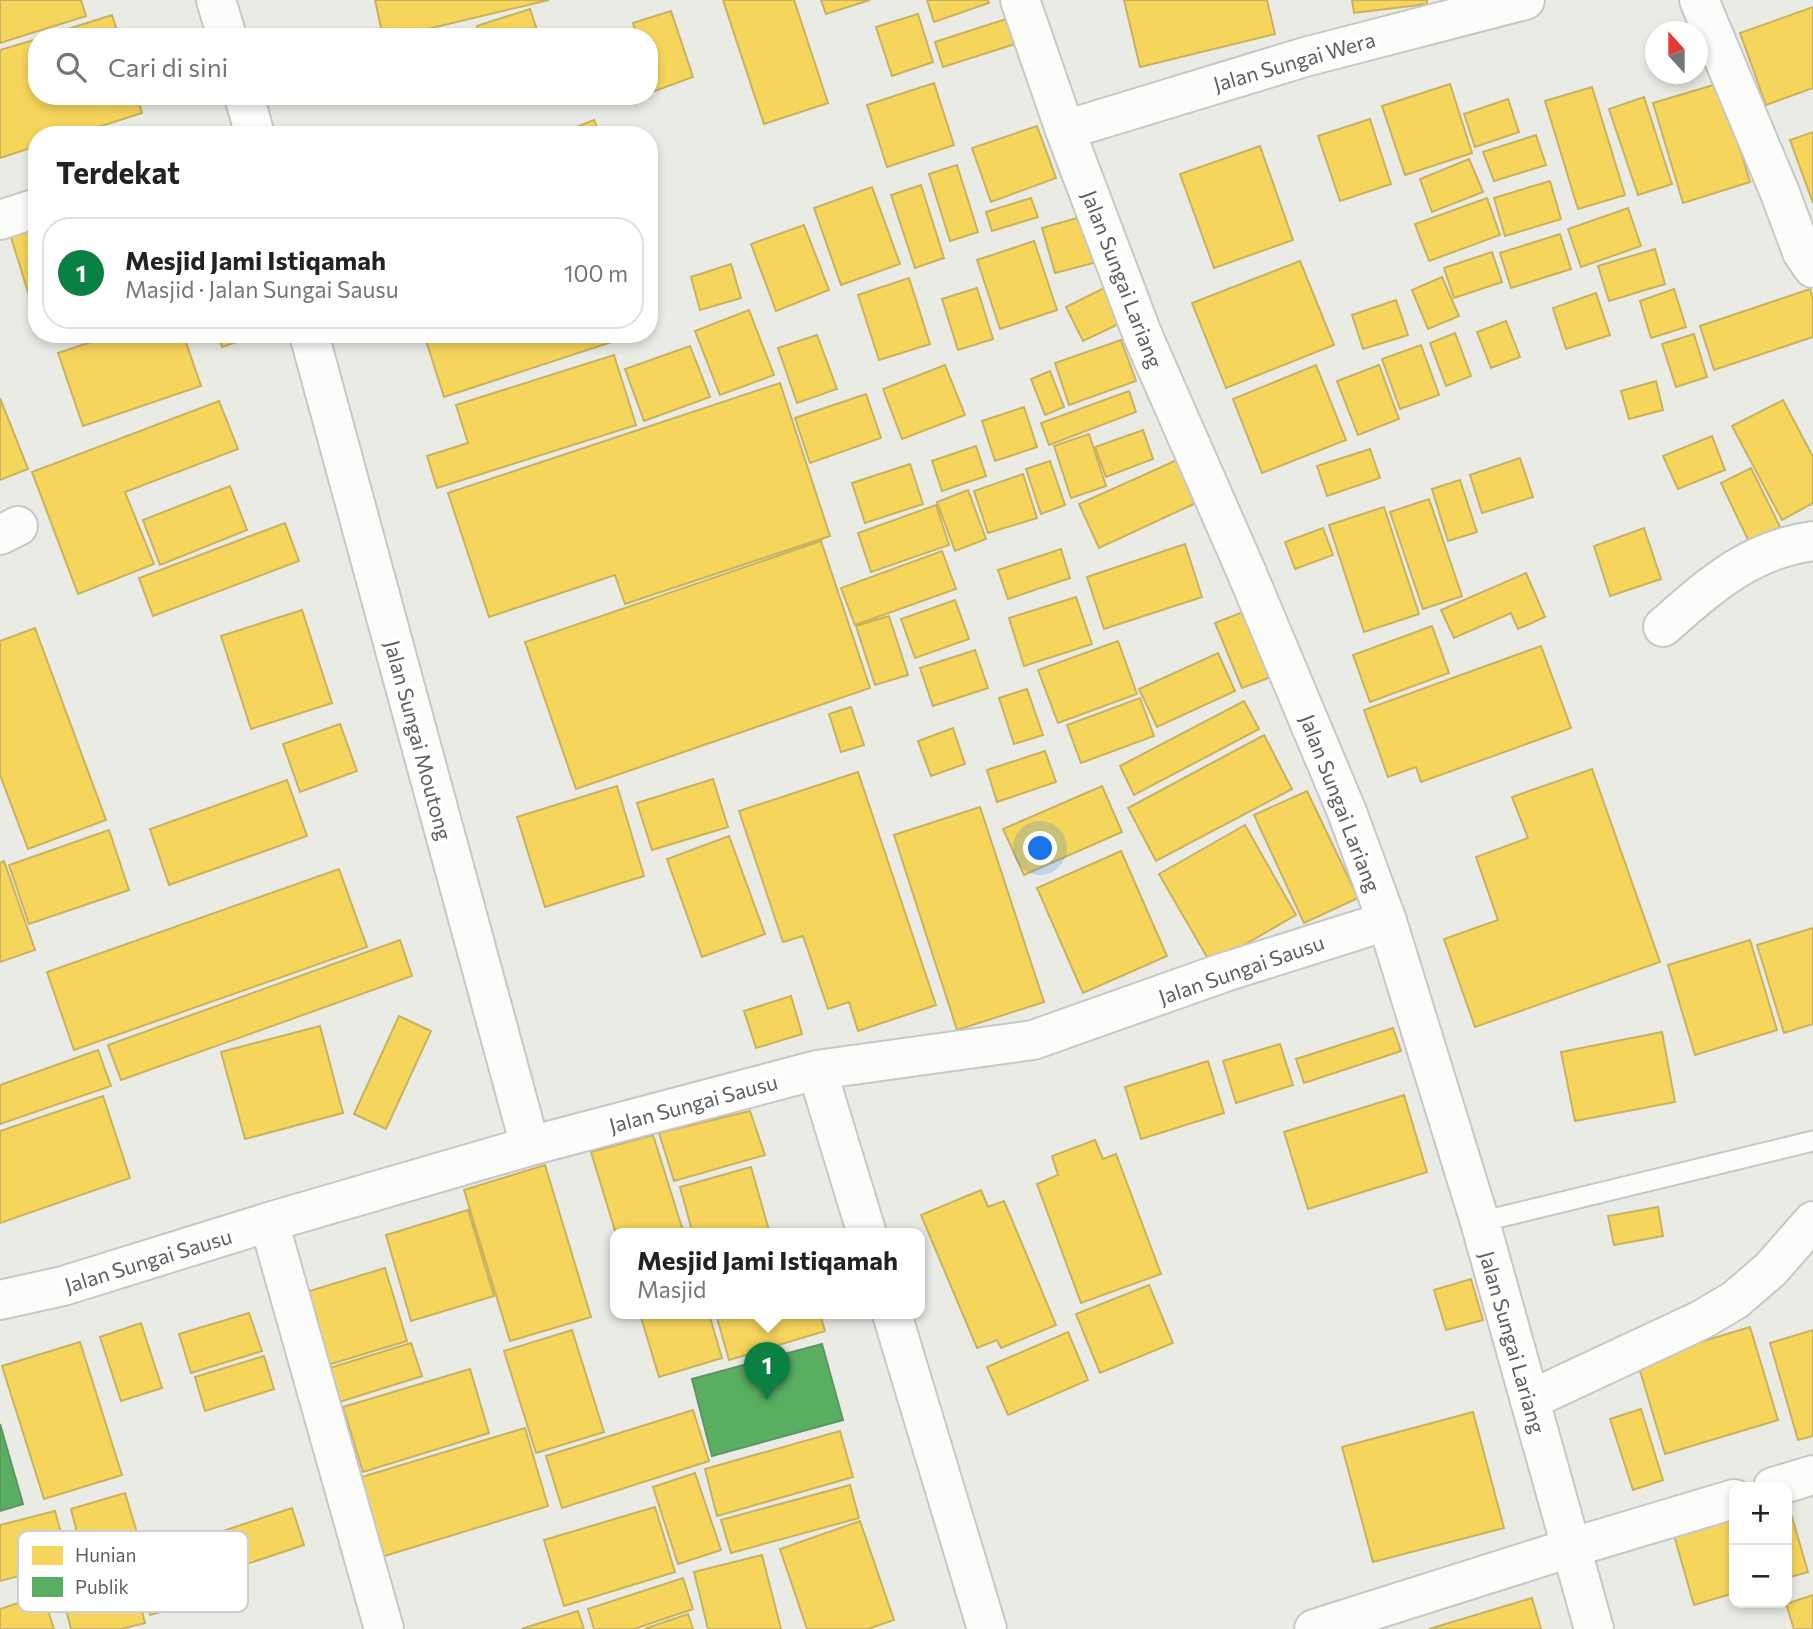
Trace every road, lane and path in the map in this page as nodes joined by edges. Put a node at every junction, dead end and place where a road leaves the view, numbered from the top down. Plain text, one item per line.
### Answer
1 (216, 0) edge
2 (1020, 0) edge
3 (1525, 0) edge
4 (1699, 0) edge
5 (224, 28) edge
6 (247, 105) edge
7 (252, 126) edge
8 (1065, 130) junction
9 (28, 211) edge
10 (0, 220) edge
11 (1813, 268) edge
12 (311, 343) edge
13 (1813, 541) edge
14 (1663, 627) dead end
15 (1387, 921) junction
16 (817, 1070) junction
17 (1813, 1141) edge
18 (530, 1146) junction
19 (1813, 1221) edge
20 (269, 1222) junction
21 (1480, 1222) junction
22 (865, 1228) edge
23 (0, 1300) edge
24 (894, 1319) edge
25 (1530, 1400) junction
26 (1813, 1475) edge
27 (1790, 1482) edge
28 (1729, 1500) edge
29 (1570, 1548) junction
30 (384, 1629) edge
31 (988, 1629) edge
32 (1314, 1629) edge
33 (1594, 1629) edge

1 - 5 street
2 - 8 street, Jalan Sungai Lariang
3 - 8 street, Jalan Sungai Wera
4 - 11 street
6 - 7 street
8 - 15 street, Jalan Sungai Lariang
9 - 10 street
12 - 18 street, Jalan Sungai Moutong
13 - 14 street
15 - 16 street, Jalan Sungai Sausu
15 - 21 street, Jalan Sungai Lariang
16 - 18 street, Jalan Sungai Sausu
16 - 22 street
17 - 21 lane
18 - 20 street, Jalan Sungai Sausu
19 - 25 street
20 - 23 street, Jalan Sungai Sausu
20 - 30 street
21 - 25 street, Jalan Sungai Lariang
24 - 31 street
25 - 29 street, Jalan Sungai Lariang
26 - 27 street
28 - 29 street
29 - 32 street
29 - 33 street, Jalan Sungai Lariang

